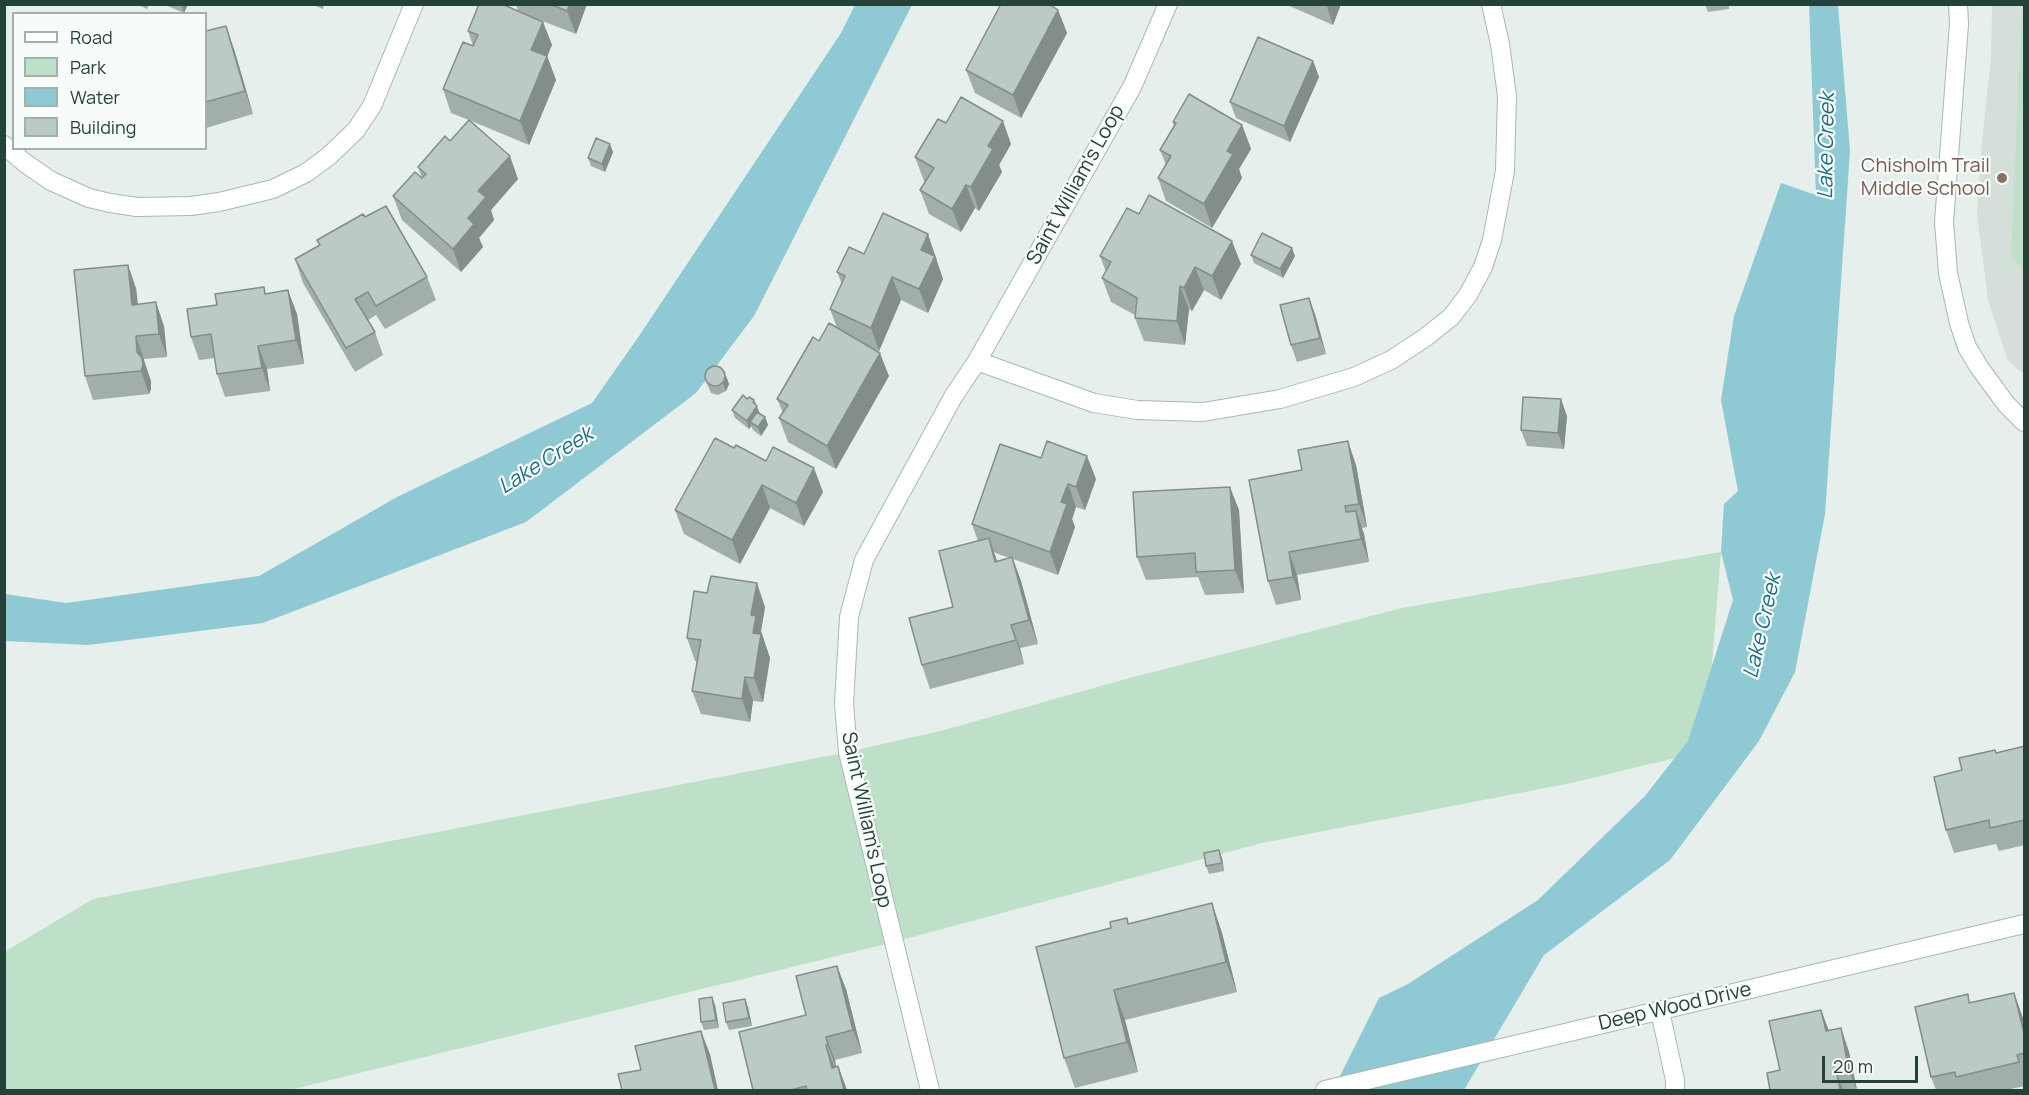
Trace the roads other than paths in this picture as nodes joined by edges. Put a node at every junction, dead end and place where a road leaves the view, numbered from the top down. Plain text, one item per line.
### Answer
1 (414, 4) edge
2 (1168, 4) edge
3 (1491, 4) edge
4 (1958, 4) edge
5 (4, 145) edge
6 (977, 361) junction
7 (2025, 422) edge
8 (2025, 924) edge
9 (1660, 1011) junction
10 (930, 1090) edge
11 (1326, 1090) edge
12 (1675, 1090) edge

1 - 5 street
2 - 6 street, Saint William's Loop
3 - 6 street
4 - 7 street
6 - 10 street, Saint William's Loop
8 - 9 street, Deep Wood Drive
9 - 11 street, Deep Wood Drive
9 - 12 street

